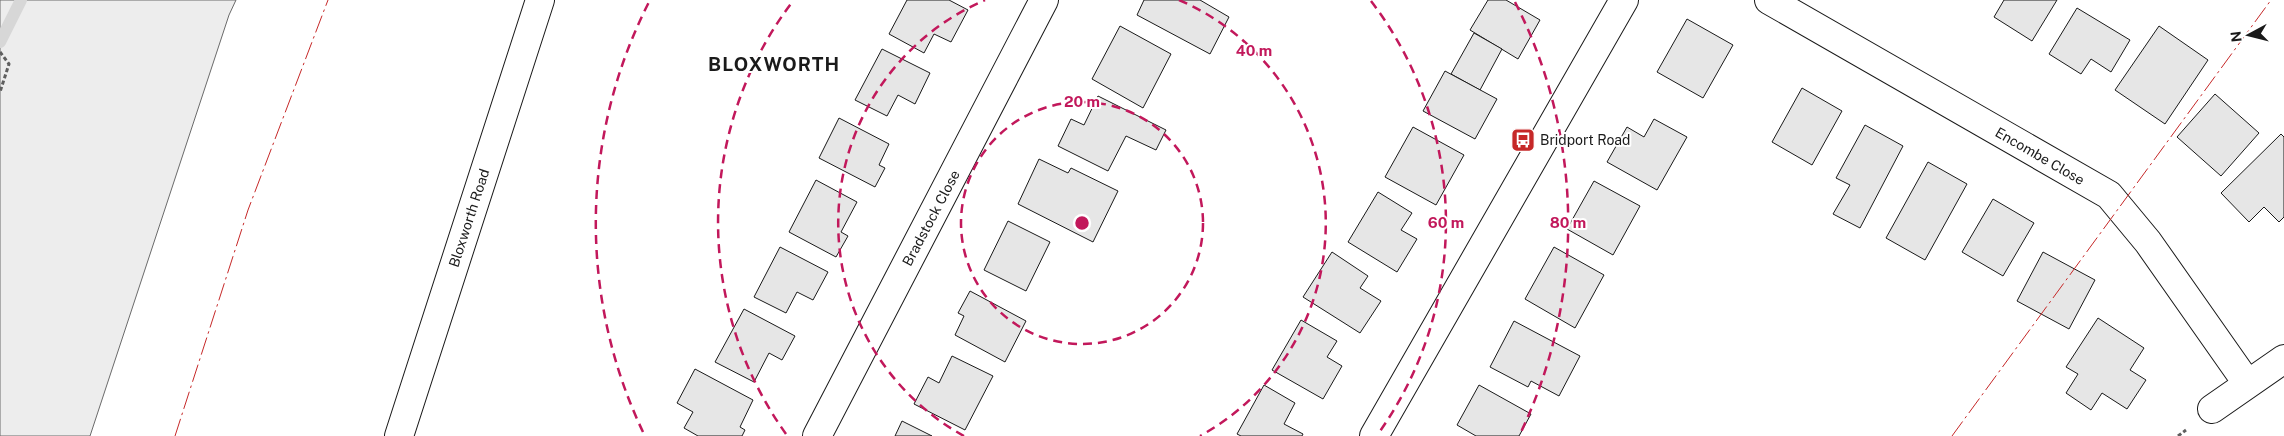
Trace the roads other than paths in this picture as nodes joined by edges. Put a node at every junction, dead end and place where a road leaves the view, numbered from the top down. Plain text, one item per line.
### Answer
1 (540, 0) edge
2 (1044, 0) edge
3 (1624, 0) edge
4 (1769, 0) edge
5 (2284, 359) edge
6 (2247, 384) junction
7 (2212, 409) dead end
8 (399, 436) edge
9 (817, 436) edge
10 (1374, 436) edge

1 - 8 street, Bloxworth Road
2 - 9 street, Bradstock Close
3 - 10 street
4 - 6 street, Encombe Close
5 - 6 street
6 - 7 street

